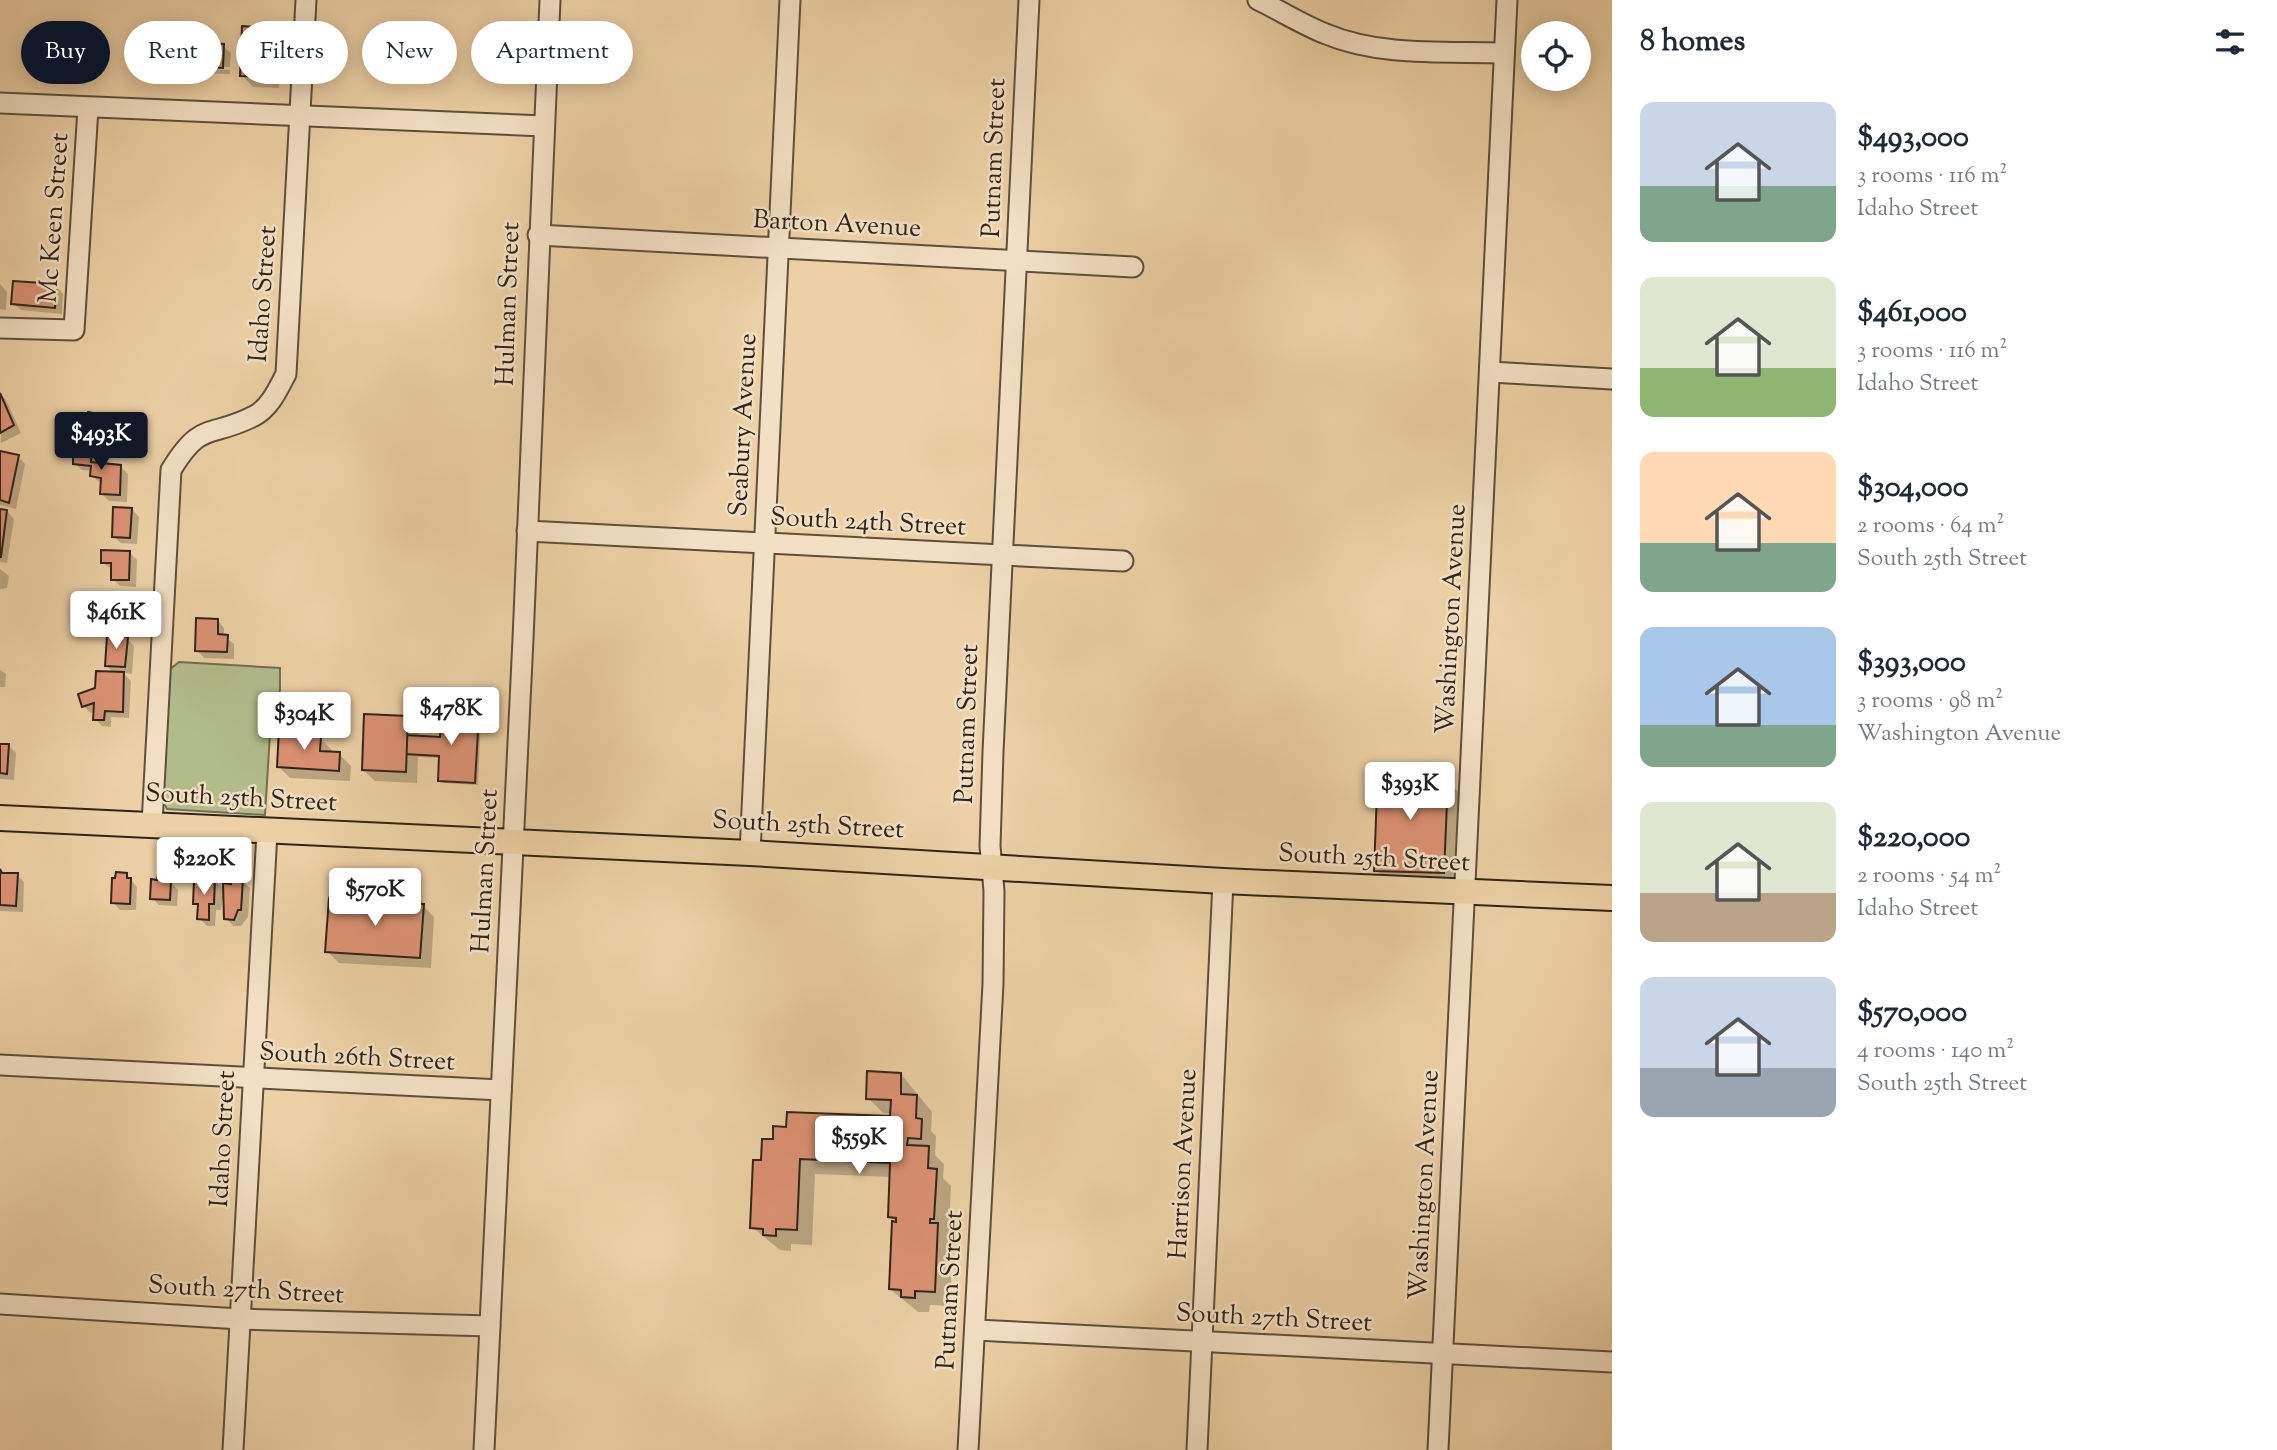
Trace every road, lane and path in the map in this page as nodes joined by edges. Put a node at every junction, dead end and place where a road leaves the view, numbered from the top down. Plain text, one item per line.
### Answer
1 (306, 0) edge
2 (550, 0) edge
3 (790, 0) edge
4 (1029, 0) edge
5 (1258, 0) edge
6 (1507, 0) edge
7 (1504, 53) junction
8 (0, 103) edge
9 (88, 108) junction
10 (302, 117) junction
11 (544, 126) junction
12 (538, 235) junction
13 (779, 247) junction
14 (1017, 261) junction
15 (1133, 267) dead end
16 (0, 328) edge
17 (1490, 372) junction
18 (1612, 379) edge
19 (527, 531) junction
20 (765, 544) junction
21 (1002, 556) junction
22 (1123, 561) dead end
23 (0, 818) edge
24 (152, 824) junction
25 (267, 832) junction
26 (513, 841) junction
27 (750, 853) junction
28 (990, 867) junction
29 (1223, 881) junction
30 (1465, 893) junction
31 (1612, 898) edge
32 (0, 1065) edge
33 (254, 1080) junction
34 (501, 1090) junction
35 (0, 1304) edge
36 (240, 1319) junction
37 (490, 1326) junction
38 (976, 1330) junction
39 (1202, 1341) junction
40 (1443, 1355) junction
41 (1612, 1362) edge
42 (233, 1450) edge
43 (484, 1450) edge
44 (968, 1450) edge
45 (1198, 1450) edge
46 (1438, 1450) edge

1 - 10 street, Idaho Street
2 - 11 street, Hulman Street
3 - 13 street, Seabury Avenue
4 - 14 street, Putnam Street
5 - 7 street
6 - 7 street, Washington Avenue
7 - 17 street, Washington Avenue
8 - 9 street
9 - 10 street
9 - 16 street, Mc Keen Street
10 - 11 street
10 - 24 street, Idaho Street
11 - 12 street, Hulman Street
12 - 13 street, Barton Avenue
12 - 19 street, Hulman Street
13 - 14 street, Barton Avenue
13 - 20 street, Seabury Avenue
14 - 15 street, Barton Avenue
14 - 21 street, Putnam Street
17 - 18 street
17 - 30 street, Washington Avenue
19 - 20 street, South 24th Street
19 - 26 street, Hulman Street
20 - 21 street, South 24th Street
20 - 27 street, Seabury Avenue
21 - 22 street, South 24th Street
21 - 28 street, Putnam Street
23 - 24 main road, South 25th Street
24 - 25 main road, South 25th Street
25 - 26 main road, South 25th Street
25 - 33 street, Idaho Street
26 - 27 main road, South 25th Street
26 - 34 street, Hulman Street
27 - 28 main road, South 25th Street
28 - 29 main road, South 25th Street
28 - 38 street, Putnam Street
29 - 30 main road, South 25th Street
29 - 39 street, Harrison Avenue
30 - 31 main road, South 25th Street
30 - 40 street, Washington Avenue
32 - 33 street, South 26th Street
33 - 34 street, South 26th Street
33 - 36 street, Idaho Street
34 - 37 street, Hulman Street
35 - 36 street, South 27th Street
36 - 37 street, South 27th Street
36 - 42 street, Idaho Street
37 - 43 street, Hulman Street
38 - 39 street, South 27th Street
38 - 44 street, Putnam Street
39 - 40 street, South 27th Street
39 - 45 street, Harrison Avenue
40 - 41 street, South 27th Street
40 - 46 street, Washington Avenue

